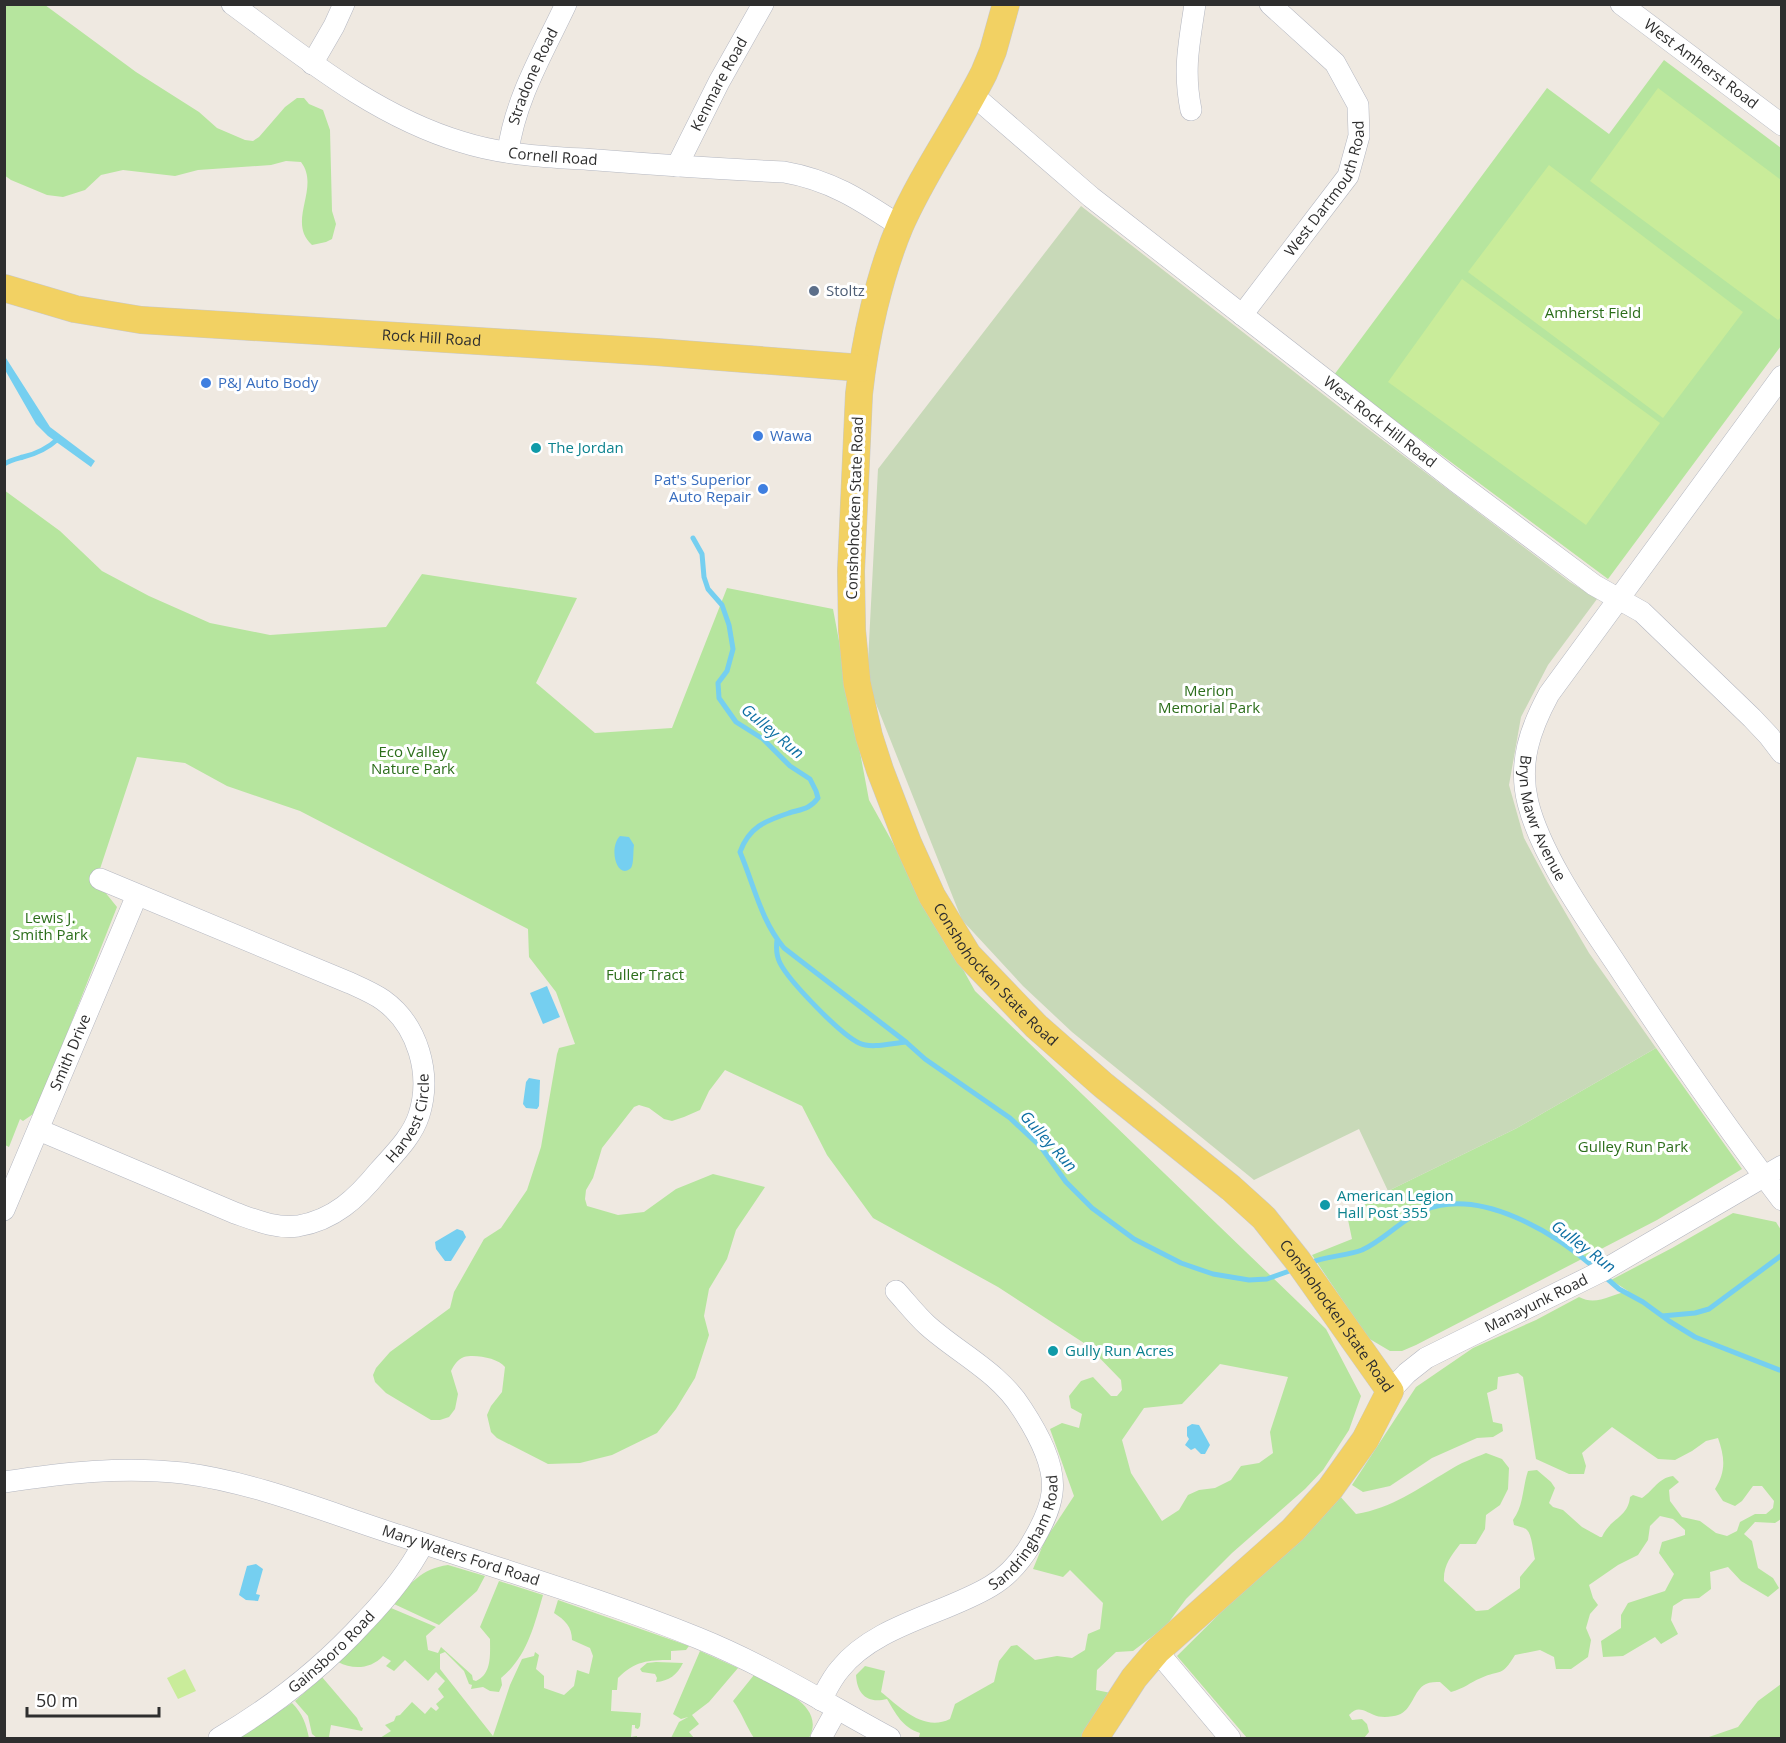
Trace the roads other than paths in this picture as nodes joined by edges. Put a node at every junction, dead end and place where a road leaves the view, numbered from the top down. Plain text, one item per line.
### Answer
1 (232, 4) edge
2 (344, 4) edge
3 (566, 4) edge
4 (763, 4) edge
5 (1005, 4) edge
6 (1195, 4) edge
7 (1270, 4) edge
8 (1621, 4) edge
9 (312, 64) junction
10 (973, 95) junction
11 (1191, 110) dead end
12 (1782, 125) edge
13 (508, 152) junction
14 (677, 166) junction
15 (900, 226) junction
16 (4, 288) edge
17 (1242, 315) junction
18 (862, 368) junction
19 (1782, 376) edge
20 (1618, 599) junction
21 (1782, 753) edge
22 (100, 879) dead end
23 (137, 895) junction
24 (39, 1130) junction
25 (1773, 1172) edge
26 (1782, 1200) edge
27 (4, 1210) edge
28 (896, 1291) dead end
29 (1390, 1391) junction
30 (4, 1482) edge
31 (423, 1544) junction
32 (1157, 1650) junction
33 (829, 1705) junction
34 (219, 1738) edge
35 (820, 1738) edge
36 (890, 1738) edge
37 (1095, 1738) edge
38 (1230, 1738) edge

1 - 9 street, Cornell Road
2 - 9 street
3 - 13 street, Stradone Road
4 - 14 street, Kenmare Road
5 - 10 main road, Conshohocken State Road
6 - 11 street
7 - 17 street, West Dartmouth Road
8 - 12 street, West Amherst Road
9 - 13 street, Cornell Road
10 - 15 main road, Conshohocken State Road
10 - 17 street, West Rock Hill Road
13 - 14 street, Cornell Road
14 - 15 street, Cornell Road
15 - 18 main road, Conshohocken State Road
16 - 18 main road, Rock Hill Road
17 - 20 street, West Rock Hill Road
18 - 29 main road, Conshohocken State Road
19 - 20 street, Bryn Mawr Avenue
20 - 21 street, West Rock Hill Road
20 - 25 street, Bryn Mawr Avenue
22 - 23 street, Harvest Circle
23 - 24 street, Smith Drive
23 - 24 street, Harvest Circle
24 - 27 street, Smith Drive
25 - 26 street, Bryn Mawr Avenue
25 - 29 street, Manayunk Road
28 - 33 street, Sandringham Road
29 - 32 main road, Conshohocken State Road
30 - 31 street, Mary Waters Ford Road
31 - 33 street, Mary Waters Ford Road
31 - 34 street, Gainsboro Road
32 - 37 main road, Conshohocken State Road
32 - 38 street
33 - 35 street, Sandringham Road
33 - 36 street, Mary Waters Ford Road

